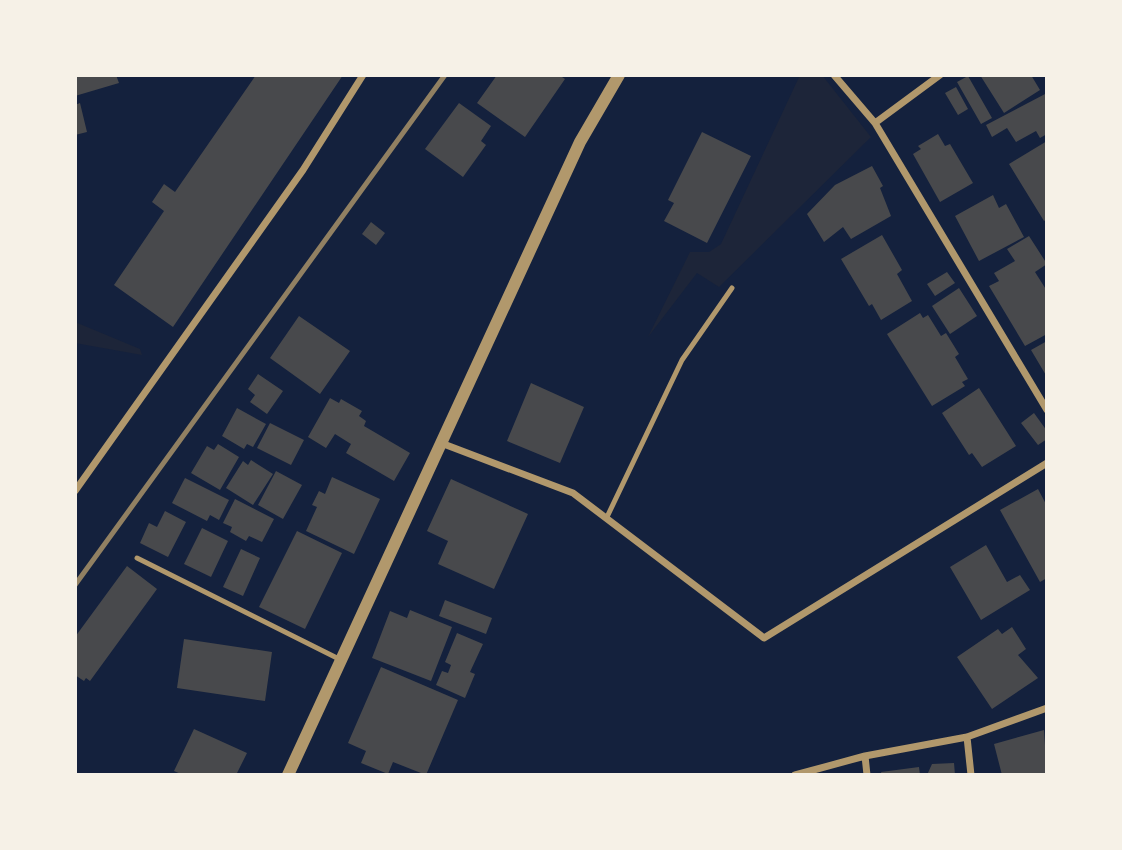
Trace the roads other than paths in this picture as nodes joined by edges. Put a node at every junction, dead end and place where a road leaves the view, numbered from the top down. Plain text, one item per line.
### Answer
1 (363, 75) edge
2 (619, 75) edge
3 (834, 75) edge
4 (940, 75) edge
5 (876, 123) junction
6 (732, 288) dead end
7 (1047, 410) edge
8 (440, 442) junction
9 (1047, 463) edge
10 (75, 491) edge
11 (607, 517) junction
12 (138, 558) dead end
13 (341, 660) junction
14 (1047, 708) edge
15 (967, 737) junction
16 (865, 756) junction
17 (288, 775) edge
18 (795, 775) edge
19 (867, 775) edge
20 (971, 775) edge

1 - 10 street
2 - 8 street
3 - 5 street
4 - 5 street
5 - 7 street
6 - 11 lane
8 - 11 street
8 - 13 street
9 - 11 street
12 - 13 lane
13 - 17 street
14 - 15 street
15 - 16 street
15 - 20 street
16 - 18 street
16 - 19 street

